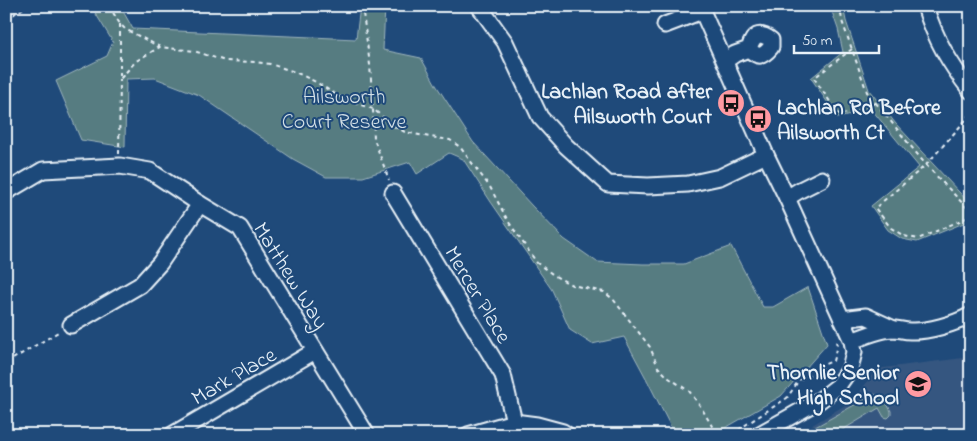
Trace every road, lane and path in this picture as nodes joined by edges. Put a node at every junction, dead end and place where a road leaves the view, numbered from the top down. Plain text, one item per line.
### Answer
1 (27, 6) edge
2 (109, 6) edge
3 (364, 6) edge
4 (479, 6) edge
5 (840, 6) edge
6 (925, 6) edge
7 (701, 8) edge
8 (6, 19) edge
9 (120, 24) junction
10 (665, 25) dead end
11 (160, 47) junction
12 (852, 48) junction
13 (748, 49) dead end
14 (725, 61) junction
15 (120, 79) junction
16 (971, 91) edge
17 (876, 102) junction
18 (373, 109) junction
19 (971, 114) edge
20 (766, 154) junction
21 (926, 165) junction
22 (120, 166) junction
23 (822, 179) dead end
24 (6, 192) edge
25 (393, 193) joint
26 (787, 198) junction
27 (200, 204) junction
28 (971, 212) edge
29 (971, 216) edge
30 (971, 315) edge
31 (842, 319) junction
32 (71, 325) joint
33 (894, 329) junction
34 (834, 334) dead end
35 (852, 340) junction
36 (315, 351) junction
37 (6, 363) edge
38 (514, 422) junction
39 (172, 435) edge
40 (367, 435) edge
41 (468, 435) edge
42 (566, 435) edge
43 (716, 435) edge
44 (732, 435) edge
45 (758, 435) edge

1 - 8 path
2 - 9 path
3 - 18 path
4 - 20 street
5 - 12 path
6 - 16 street
7 - 10 street
7 - 14 street
9 - 11 path
9 - 15 path
11 - 15 path
11 - 18 path
12 - 17 path
12 - 17 path
13 - 14 street
14 - 20 street
15 - 22 path
17 - 21 path
18 - 25 path
18 - 43 path
19 - 21 path
20 - 26 street
21 - 28 path
21 - 29 path
22 - 24 street, Matthew Way
22 - 27 street, Matthew Way
23 - 26 street
25 - 38 street, Mercer Place
26 - 31 street
27 - 32 street
27 - 36 street, Matthew Way
30 - 33 street
31 - 33 street
31 - 35 street
32 - 37 path
33 - 35 street
34 - 44 path
35 - 45 street
36 - 39 street, Mark Place
36 - 40 street, Matthew Way
38 - 41 street
38 - 42 street

